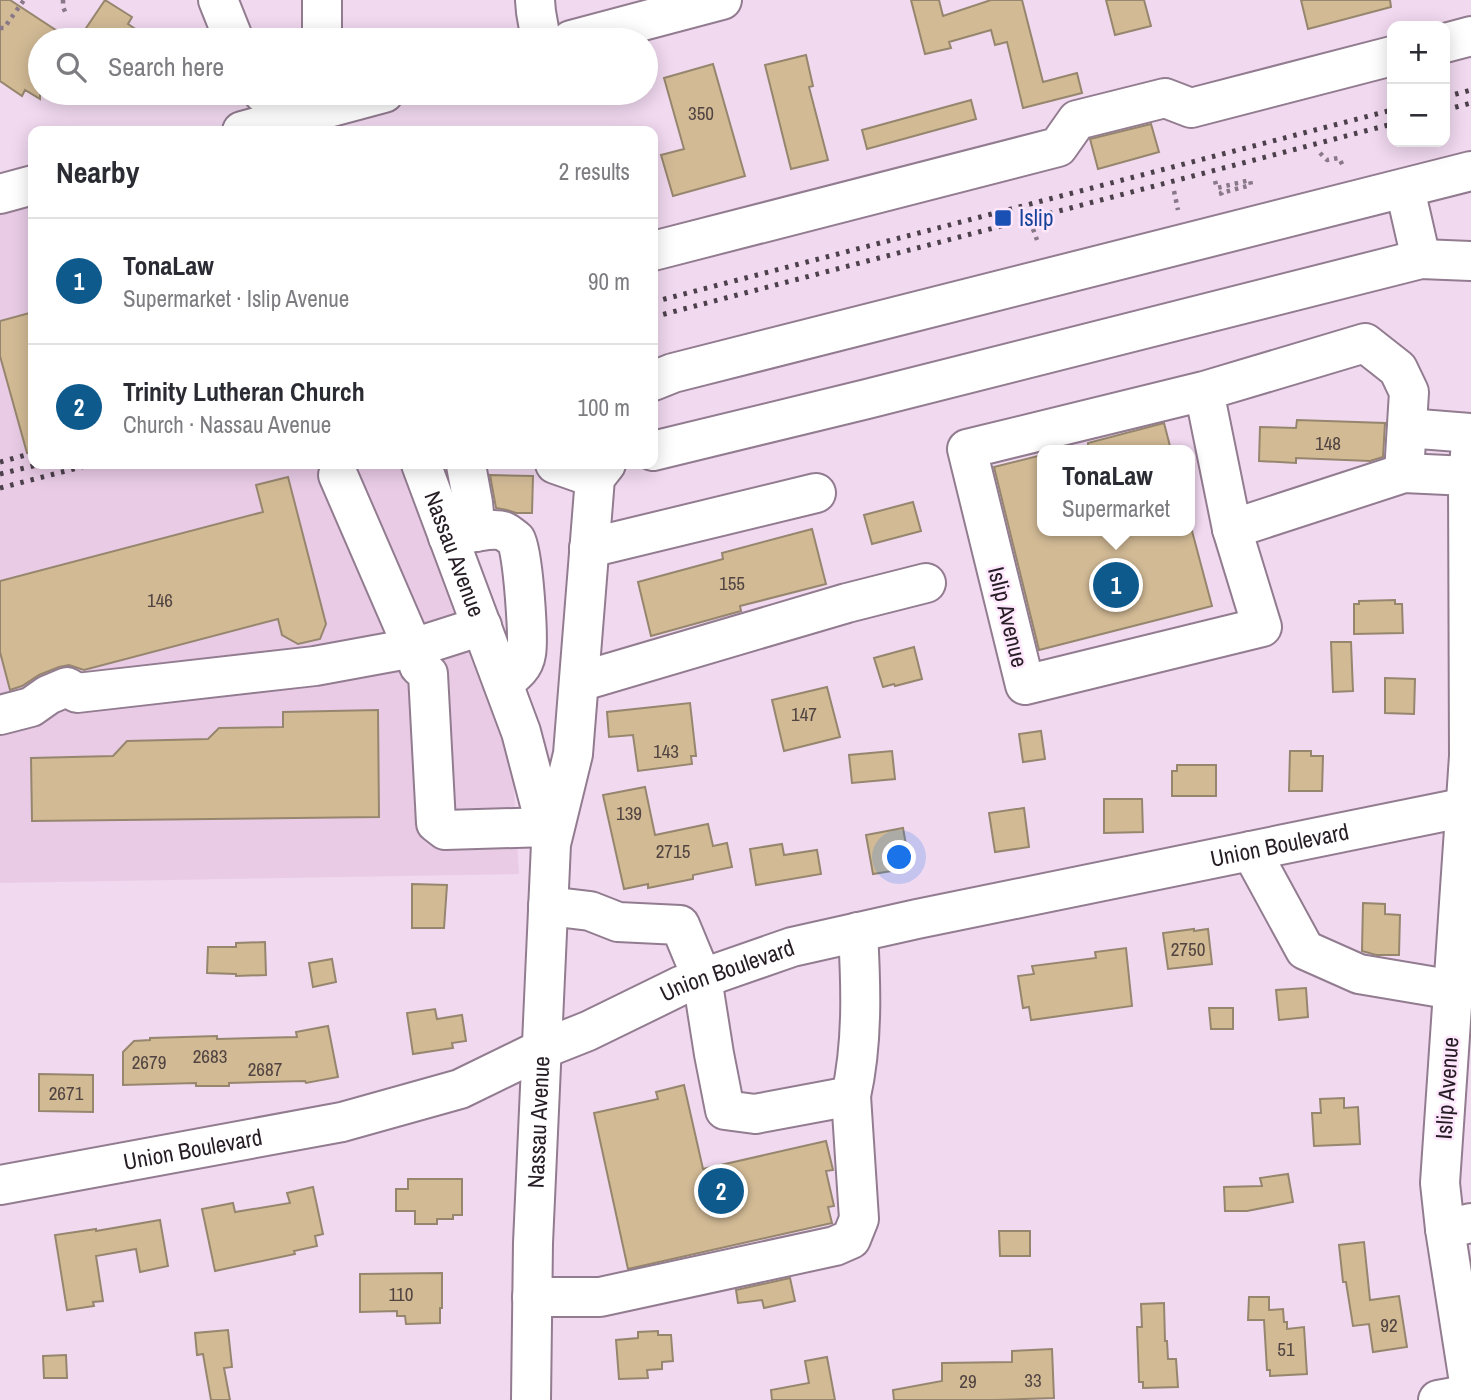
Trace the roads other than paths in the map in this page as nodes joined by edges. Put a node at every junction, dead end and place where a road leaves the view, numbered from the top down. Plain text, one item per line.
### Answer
1 (218, 0) edge
2 (322, 0) edge
3 (536, 0) edge
4 (722, 0) edge
5 (593, 24) edge
6 (229, 28) edge
7 (323, 28) edge
8 (539, 28) edge
9 (1471, 36) edge
10 (1450, 42) edge
11 (1387, 57) edge
12 (289, 105) edge
13 (338, 105) edge
14 (307, 113) edge
15 (260, 126) edge
16 (1471, 171) edge
17 (28, 186) edge
18 (1405, 189) junction
19 (0, 194) edge
20 (658, 250) edge
21 (1421, 258) junction
22 (1471, 261) edge
23 (658, 379) edge
24 (1204, 391) junction
25 (1407, 428) junction
26 (1471, 433) edge
27 (658, 450) edge
28 (1469, 460) edge
29 (424, 469) edge
30 (470, 469) edge
31 (566, 469) edge
32 (1404, 473) junction
33 (338, 475) dead end
34 (598, 484) edge
35 (816, 493) dead end
36 (1232, 529) junction
37 (462, 535) junction
38 (589, 548) junction
39 (926, 583) dead end
40 (482, 626) junction
41 (413, 648) junction
42 (579, 682) junction
43 (503, 683) junction
44 (0, 715) edge
45 (575, 726) junction
46 (520, 732) junction
47 (1469, 807) edge
48 (549, 836) junction
49 (1251, 851) junction
50 (548, 906) junction
51 (858, 932) junction
52 (702, 978) junction
53 (1454, 990) junction
54 (540, 1050) junction
55 (851, 1096) junction
56 (0, 1185) edge
57 (1458, 1226) edge
58 (532, 1297) junction
59 (1471, 1394) edge
60 (530, 1400) edge
61 (1438, 1400) edge

1 - 6 street
2 - 7 street
3 - 8 street
4 - 5 street
9 - 10 street
11 - 20 street
12 - 14 street
13 - 14 street
14 - 15 street
16 - 18 street
17 - 19 street
18 - 21 street
18 - 23 street
21 - 22 street
21 - 27 street
24 - 25 street
24 - 36 street
24 - 36 street, Islip Avenue
25 - 26 street
25 - 32 street
28 - 32 street
28 - 47 street, Islip Avenue
29 - 37 street, Nassau Avenue
30 - 37 street
31 - 34 street
32 - 36 street
33 - 41 street
34 - 38 street, Nassau Avenue
35 - 38 street
37 - 40 street, Nassau Avenue
37 - 43 street
38 - 42 street, Nassau Avenue
39 - 42 street
40 - 41 street
40 - 43 street, Nassau Avenue
41 - 44 street
41 - 48 street
42 - 45 street, Nassau Avenue
43 - 46 street, Nassau Avenue
45 - 46 street
45 - 48 street, Nassau Avenue
46 - 48 street, Nassau Avenue
47 - 49 street, Union Boulevard
47 - 53 street, Islip Avenue
48 - 50 street, Nassau Avenue
49 - 51 street, Union Boulevard
49 - 53 street
50 - 52 street
50 - 54 street, Nassau Avenue
51 - 52 street, Union Boulevard
51 - 55 street
52 - 54 street, Union Boulevard
52 - 55 street
53 - 57 street, Islip Avenue
54 - 56 street, Union Boulevard
54 - 58 street, Nassau Avenue
55 - 58 street
57 - 59 street, Islip Avenue
58 - 60 street, Nassau Avenue
59 - 61 street

